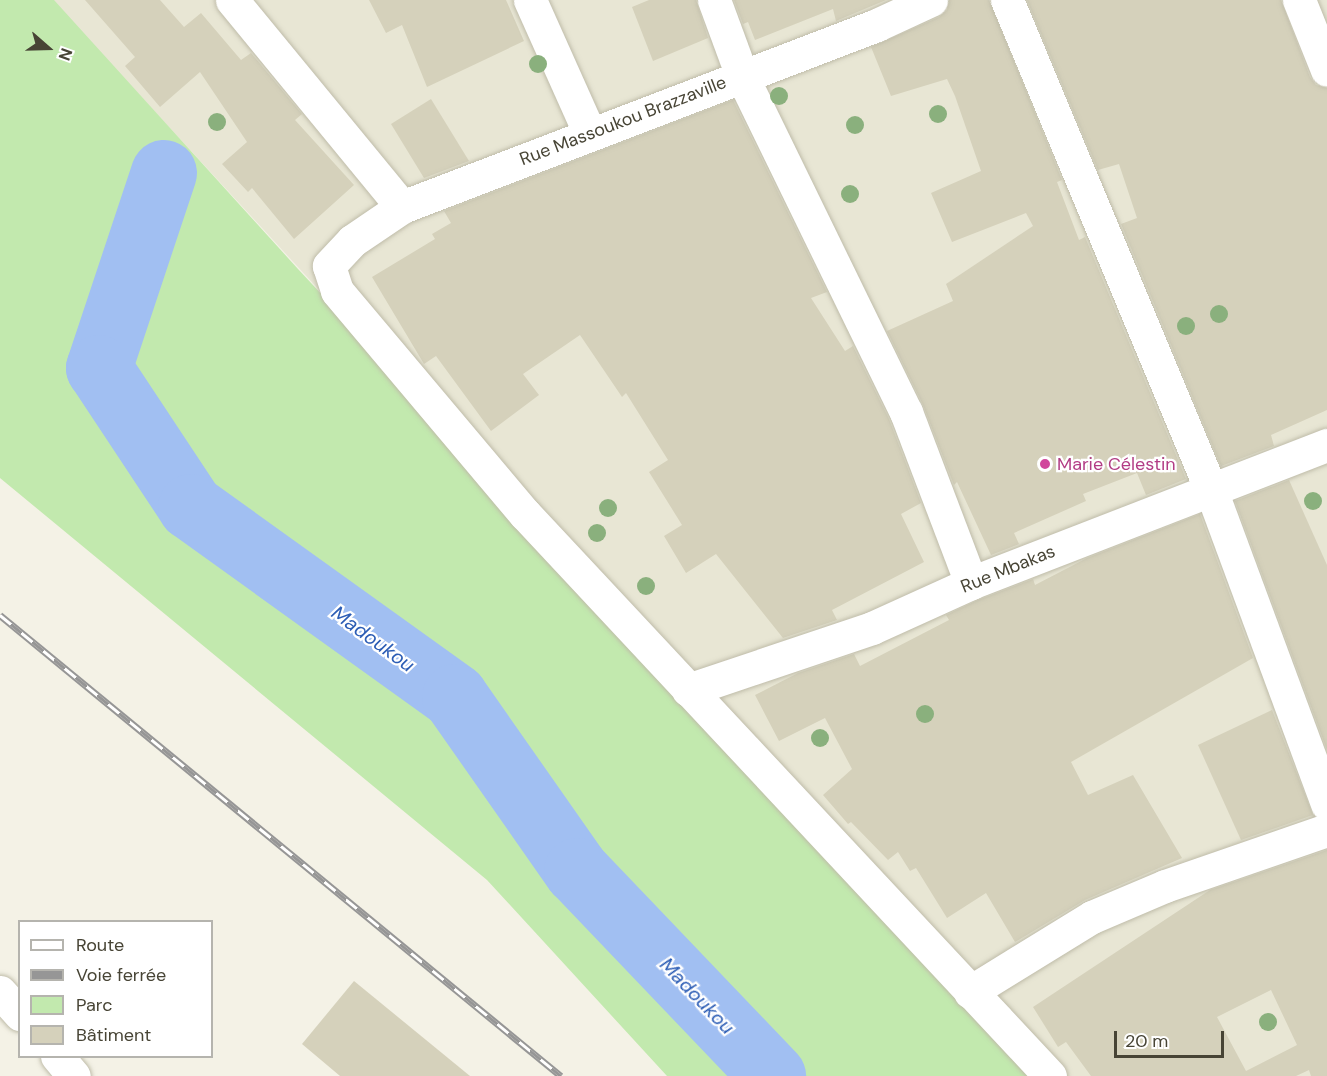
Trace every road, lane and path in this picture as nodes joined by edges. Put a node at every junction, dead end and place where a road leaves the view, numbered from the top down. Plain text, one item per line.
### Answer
1 (232, 0) edge
2 (530, 0) edge
3 (714, 0) edge
4 (931, 0) edge
5 (1007, 0) edge
6 (1299, 0) edge
7 (1327, 70) edge
8 (742, 76) junction
9 (589, 132) junction
10 (402, 207) junction
11 (1327, 445) edge
12 (1211, 490) junction
13 (971, 583) junction
14 (688, 690) junction
15 (1327, 804) edge
16 (1327, 830) edge
17 (0, 992) edge
18 (970, 992) junction
19 (18, 1012) edge
20 (59, 1058) edge
21 (74, 1076) edge
22 (1050, 1076) edge

1 - 10 street
2 - 9 street
3 - 8 street
4 - 8 street, Rue Massoukou Brazzaville
5 - 12 street
6 - 7 street
8 - 9 street, Rue Massoukou Brazzaville
8 - 13 street
9 - 10 street, Rue Massoukou Brazzaville
10 - 14 street, Rue Massoukou Brazzaville
11 - 12 street, Rue Mbakas
12 - 13 street, Rue Mbakas
12 - 15 street
13 - 14 street, Rue Mbakas
14 - 18 street
16 - 18 street
17 - 19 street
18 - 22 street
20 - 21 street

